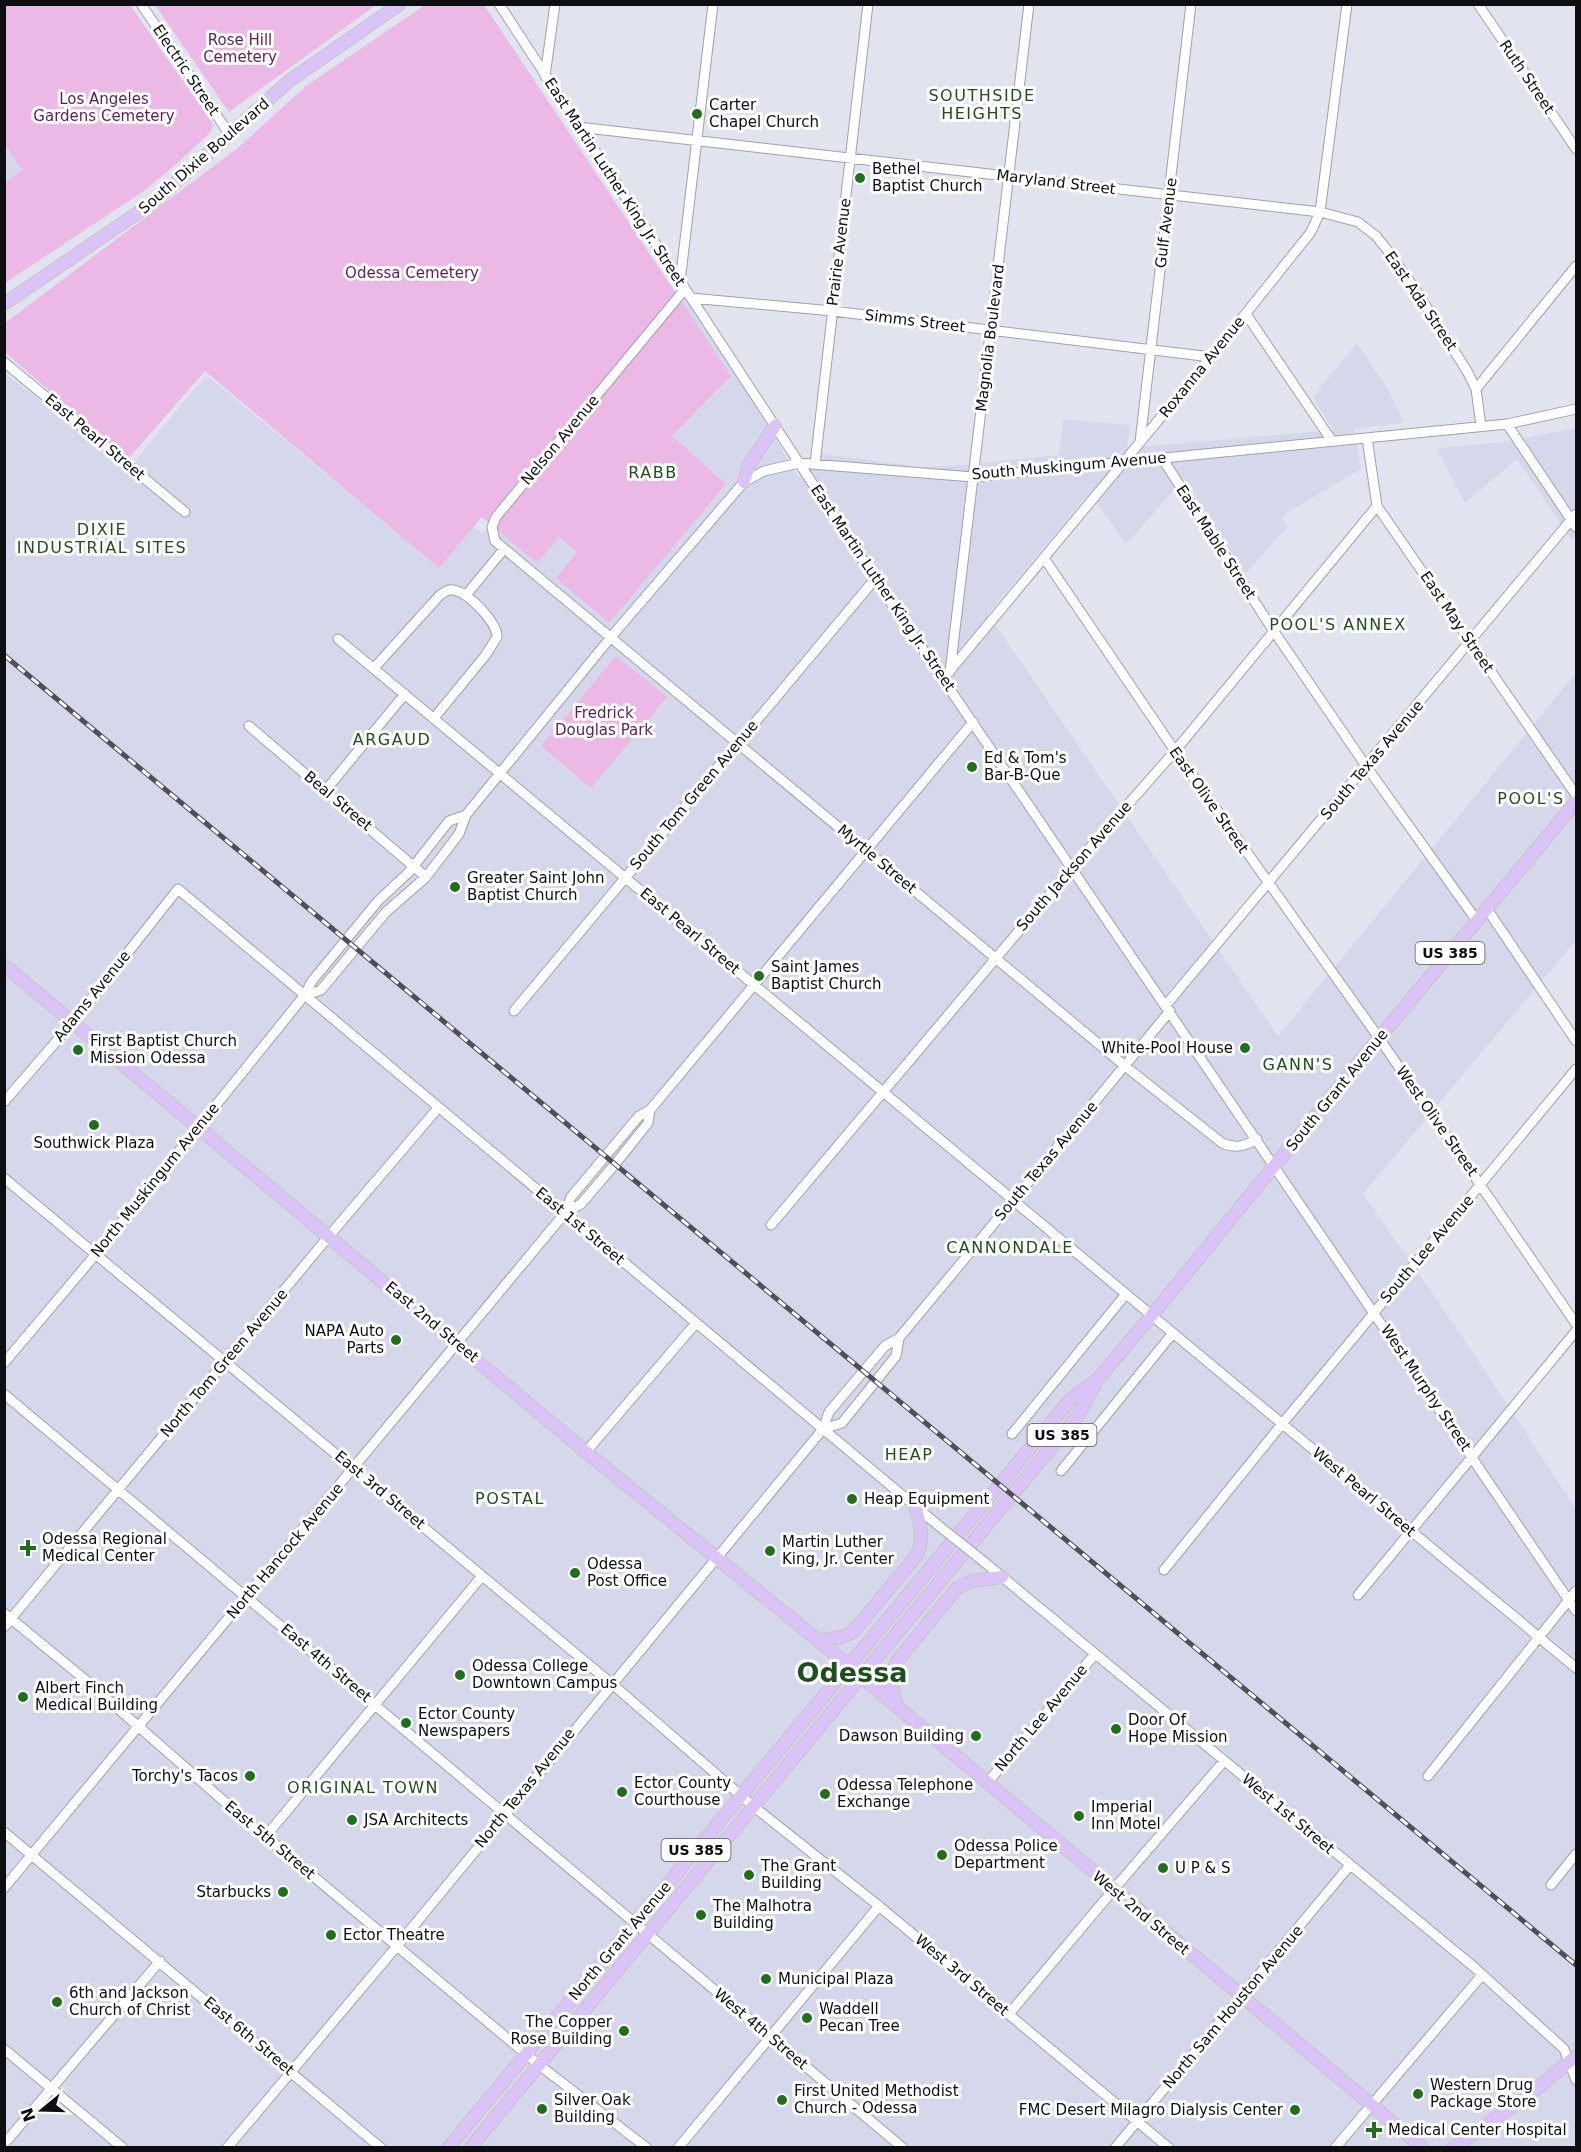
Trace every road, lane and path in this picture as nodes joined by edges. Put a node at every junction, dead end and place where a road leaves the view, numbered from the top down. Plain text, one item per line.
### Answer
1 (141, 4) edge
2 (400, 4) edge
3 (499, 4) edge
4 (555, 4) edge
5 (713, 4) edge
6 (868, 4) edge
7 (1029, 4) edge
8 (1191, 4) edge
9 (1347, 4) edge
10 (1478, 4) edge
11 (545, 76) junction
12 (578, 126) junction
13 (230, 135) junction
14 (697, 140) junction
15 (1576, 149) edge
16 (850, 158) junction
17 (1009, 176) junction
18 (1169, 195) junction
19 (1320, 212) junction
20 (1576, 266) edge
21 (685, 290) junction
22 (4, 304) edge
23 (832, 311) junction
24 (1245, 314) junction
25 (991, 330) junction
26 (1151, 350) junction
27 (1211, 357) junction
28 (4, 362) edge
29 (1476, 389) junction
30 (1576, 409) edge
31 (1507, 424) junction
32 (775, 426) junction
33 (1481, 426) junction
34 (1367, 438) junction
35 (1332, 441) junction
36 (1140, 442) junction
37 (1162, 458) junction
38 (799, 462) junction
39 (1124, 462) junction
40 (815, 464) junction
41 (973, 477) junction
42 (744, 482) junction
43 (1377, 506) junction
44 (185, 512) dead end
45 (1575, 520) edge
46 (504, 549) junction
47 (1044, 558) junction
48 (875, 579) junction
49 (466, 595) junction
50 (1273, 630) junction
51 (611, 637) junction
52 (338, 639) dead end
53 (1470, 642) junction
54 (374, 668) junction
55 (947, 675) junction
56 (405, 694) junction
57 (434, 718) junction
58 (973, 722) junction
59 (249, 726) dead end
60 (738, 743) junction
61 (1174, 751) junction
62 (1366, 766) junction
63 (499, 772) junction
64 (325, 791) junction
65 (1576, 795) edge
66 (1576, 802) edge
67 (466, 815) junction
68 (866, 850) junction
69 (414, 866) junction
70 (1072, 868) junction
71 (426, 877) junction
72 (626, 878) junction
73 (1268, 884) junction
74 (178, 889) joint
75 (1487, 909) junction
76 (1477, 921) junction
77 (347, 940) joint
78 (357, 948) joint
79 (996, 958) junction
80 (4, 965) edge
81 (755, 985) junction
82 (304, 996) junction
83 (1168, 1008) junction
84 (514, 1011) dead end
85 (72, 1022) junction
86 (1379, 1038) junction
87 (1576, 1041) edge
88 (1125, 1065) junction
89 (1576, 1069) edge
90 (883, 1092) junction
91 (4, 1102) edge
92 (438, 1108) junction
93 (198, 1126) junction
94 (1257, 1139) junction
95 (1275, 1166) junction
96 (4, 1178) edge
97 (1481, 1184) junction
98 (1013, 1200) junction
99 (565, 1213) junction
100 (771, 1225) dead end
101 (329, 1236) junction
102 (96, 1254) junction
103 (1126, 1294) junction
104 (1374, 1313) junction
105 (1152, 1315) junction
106 (696, 1323) junction
107 (1576, 1324) edge
108 (1576, 1331) edge
109 (1173, 1333) junction
110 (899, 1338) junction
111 (457, 1343) junction
112 (226, 1362) junction
113 (4, 1363) edge
114 (1098, 1379) junction
115 (4, 1394) edge
116 (1282, 1424) junction
117 (823, 1429) junction
118 (1012, 1434) dead end
119 (586, 1452) junction
120 (1472, 1457) junction
121 (353, 1468) junction
122 (1061, 1471) dead end
123 (119, 1490) junction
124 (915, 1505) junction
125 (1411, 1531) junction
126 (953, 1541) joint
127 (964, 1552) joint
128 (716, 1557) junction
129 (983, 1561) joint
130 (1164, 1570) dead end
131 (482, 1575) junction
132 (1002, 1577) junction
133 (1576, 1591) edge
134 (1358, 1594) dead end
135 (246, 1597) junction
136 (1569, 1600) junction
137 (1576, 1611) edge
138 (8, 1616) edge
139 (4, 1627) edge
140 (1538, 1636) junction
141 (819, 1641) junction
142 (1095, 1654) junction
143 (849, 1667) junction
144 (1576, 1668) edge
145 (861, 1677) junction
146 (612, 1684) junction
147 (375, 1704) junction
148 (897, 1707) junction
149 (139, 1726) junction
150 (1224, 1761) junction
151 (1428, 1776) dead end
152 (988, 1782) junction
153 (741, 1795) junction
154 (753, 1806) junction
155 (505, 1813) junction
156 (4, 1832) edge
157 (266, 1836) junction
158 (1576, 1854) edge
159 (32, 1855) junction
160 (1350, 1865) junction
161 (1551, 1885) dead end
162 (4, 1888) edge
163 (1114, 1889) junction
164 (879, 1906) junction
165 (635, 1923) junction
166 (647, 1933) junction
167 (397, 1946) junction
168 (160, 1961) junction
169 (1482, 1975) junction
170 (1242, 1997) junction
171 (1009, 2014) junction
172 (770, 2037) junction
173 (4, 2049) edge
174 (526, 2054) junction
175 (1573, 2059) edge
176 (538, 2064) junction
177 (291, 2070) junction
178 (1576, 2080) edge
179 (53, 2089) junction
180 (1371, 2103) junction
181 (1137, 2121) junction
182 (4, 2144) edge
183 (123, 2148) edge
184 (227, 2148) edge
185 (381, 2148) edge
186 (448, 2148) edge
187 (470, 2148) edge
188 (647, 2148) edge
189 (678, 2148) edge
190 (903, 2148) edge
191 (1115, 2148) edge
192 (1169, 2148) edge
193 (1335, 2148) edge
194 (1423, 2148) edge
195 (1453, 2148) edge

1 - 13 street, Electric Street
2 - 13 main road, South Dixie Boulevard
3 - 11 street, East Martin Luther King Jr. Street
4 - 11 street
5 - 14 street
6 - 16 street, Prairie Avenue
7 - 17 street, Magnolia Boulevard
8 - 18 street, Gulf Avenue
9 - 19 street, Roxanna Avenue
10 - 15 street, Ruth Street
11 - 12 street, East Martin Luther King Jr. Street
12 - 14 street, Maryland Street
12 - 21 street, East Martin Luther King Jr. Street
13 - 22 main road, South Dixie Boulevard
14 - 16 street, Maryland Street
14 - 21 street
16 - 17 street, Maryland Street
16 - 23 street, Prairie Avenue
17 - 18 street, Maryland Street
17 - 25 street, Magnolia Boulevard
18 - 19 street, Maryland Street
18 - 26 street, Gulf Avenue
19 - 24 street, Roxanna Avenue
19 - 29 street, East Ada Street
20 - 29 street
21 - 23 street, Simms Street
21 - 32 street, East Martin Luther King Jr. Street
21 - 46 street, Nelson Avenue
23 - 25 street, Simms Street
23 - 40 street, Prairie Avenue
24 - 27 street, Roxanna Avenue
24 - 35 street
25 - 26 street, Simms Street
25 - 41 street, Magnolia Boulevard
26 - 27 street, Simms Street
26 - 36 street, Gulf Avenue
27 - 36 street, Roxanna Avenue
28 - 44 street, East Pearl Street
29 - 33 street, East Ada Street
30 - 31 street, South Muskingum Avenue
31 - 33 street, South Muskingum Avenue
31 - 45 street
32 - 38 street, East Martin Luther King Jr. Street
32 - 42 main road
33 - 34 street, South Muskingum Avenue
34 - 35 street, South Muskingum Avenue
34 - 43 street, East May Street
35 - 37 street, South Muskingum Avenue
36 - 39 street, Roxanna Avenue
37 - 39 street, South Muskingum Avenue
37 - 50 street, East Mable Street
38 - 40 street, South Muskingum Avenue
38 - 42 street, South Muskingum Avenue
38 - 48 street, East Martin Luther King Jr. Street
39 - 41 street, South Muskingum Avenue
39 - 47 street, Roxanna Avenue
40 - 41 street, South Muskingum Avenue
41 - 55 street, Magnolia Boulevard
42 - 51 street, South Muskingum Avenue
43 - 50 street, South Jackson Avenue
43 - 53 street, East May Street
45 - 53 street, South Texas Avenue
46 - 49 street
46 - 51 street, Myrtle Street
47 - 55 street, Roxanna Avenue
47 - 61 street, East Olive Street
48 - 55 street, East Martin Luther King Jr. Street
48 - 60 street, South Tom Green Avenue
49 - 54 street
49 - 57 street
50 - 61 street, South Jackson Avenue
50 - 62 street, East Mable Street
51 - 60 street, Myrtle Street
51 - 63 street, South Muskingum Avenue
52 - 54 street, East Pearl Street
53 - 62 street, South Texas Avenue
53 - 65 street, East May Street
54 - 56 street, East Pearl Street
55 - 58 street, East Martin Luther King Jr. Street
56 - 57 street, East Pearl Street
56 - 64 street
57 - 63 street, East Pearl Street
58 - 68 street, North Hancock Avenue
58 - 70 street, East Martin Luther King Jr. Street
59 - 64 street, Beal Street
60 - 68 street, Myrtle Street
60 - 72 street, South Tom Green Avenue
61 - 70 street, South Jackson Avenue
61 - 73 street, East Olive Street
62 - 73 street, South Texas Avenue
62 - 76 street, East Mable Street
63 - 67 street, South Muskingum Avenue
63 - 72 street, East Pearl Street
64 - 69 street, Beal Street
66 - 75 main road, South Grant Avenue / US 385
67 - 69 street, South Muskingum Avenue
67 - 71 street, South Muskingum Avenue
68 - 79 street, Myrtle Street
68 - 81 street, North Hancock Avenue
69 - 71 street, Beal Street
69 - 77 street, South Muskingum Avenue
70 - 79 street, South Jackson Avenue
70 - 83 street, East Martin Luther King Jr. Street
71 - 78 street, South Muskingum Avenue
72 - 81 street, East Pearl Street
72 - 84 street, South Tom Green Avenue
73 - 83 street, South Texas Avenue
73 - 86 street, East Olive Street
74 - 82 street, East 1st Street
74 - 85 street, Adams Avenue
75 - 76 main road, South Grant Avenue / US 385
75 - 87 street
76 - 86 main road, South Grant Avenue / US 385
77 - 82 street, North Muskingum Avenue
78 - 82 street, North Muskingum Avenue
79 - 88 street, Myrtle Street
79 - 90 street, South Jackson Avenue
80 - 85 main road, East 2nd Street
81 - 90 street, East Pearl Street
81 - 99 street, North Hancock Avenue
82 - 92 street, East 1st Street
82 - 93 street, North Muskingum Avenue
83 - 88 street, South Texas Avenue
83 - 94 street, East Martin Luther King Jr. Street
85 - 91 street, Adams Avenue
85 - 93 main road, East 2nd Street
86 - 95 main road, South Grant Avenue / US 385
86 - 97 street, West Olive Street
88 - 94 street, Myrtle Street
88 - 98 street, South Texas Avenue
89 - 97 street, South Lee Avenue
90 - 98 street, East Pearl Street
90 - 100 street, South Jackson Avenue
92 - 99 street, East 1st Street
92 - 101 street, North Tom Green Avenue
93 - 101 main road, East 2nd Street
93 - 102 street, North Muskingum Avenue
94 - 95 street, East Martin Luther King Jr. Street
95 - 104 street, West Murphy Street
95 - 105 main road, South Grant Avenue / US 385
96 - 102 street, East 3rd Street
97 - 104 street, South Lee Avenue
97 - 107 street, West Olive Street
98 - 103 street, East Pearl Street
98 - 110 street, South Texas Avenue
99 - 106 street, East 1st Street
99 - 111 street, North Hancock Avenue
101 - 111 main road, East 2nd Street
101 - 112 street, North Tom Green Avenue
102 - 112 street, East 3rd Street
102 - 113 street, North Muskingum Avenue
103 - 105 street, East Pearl Street
103 - 118 street
104 - 116 street, South Lee Avenue
104 - 120 street, West Murphy Street
105 - 109 street, West Pearl Street
105 - 114 main road, South Grant Avenue / US 385
106 - 117 street, East 1st Street
106 - 119 street
108 - 120 street
109 - 116 street, West Pearl Street
109 - 122 street
110 - 117 street, South Texas Avenue
110 - 117 street, South Texas Avenue
111 - 119 main road, East 2nd Street
111 - 121 street, North Hancock Avenue
112 - 121 street, East 3rd Street
112 - 123 street, North Tom Green Avenue
114 - 126 main road, South Grant Avenue / US 385
114 - 127 main road, South Grant Avenue / US 385
115 - 123 street, East 4th Street
116 - 125 street, West Pearl Street
116 - 130 street, South Lee Avenue
117 - 124 street, East 1st Street
117 - 128 street, North Texas Avenue
119 - 128 main road, East 2nd Street
120 - 125 street
120 - 136 street, West Murphy Street
121 - 131 street, East 3rd Street
121 - 135 street, North Hancock Avenue
123 - 135 street, East 4th Street
123 - 138 street, North Tom Green Avenue
124 - 129 street, East 1st Street, bridge
124 - 141 main road
125 - 134 street
125 - 140 street, West Pearl Street
126 - 143 main road, North Grant Avenue / US 385
127 - 145 main road, North Grant Avenue / US 385
128 - 141 main road, East 2nd Street
128 - 146 street, North Texas Avenue
129 - 132 street, West 1st Street
131 - 146 street, East 3rd Street
131 - 147 street
132 - 142 street, West 1st Street
132 - 148 main road
133 - 136 street
135 - 147 street, East 4th Street
135 - 149 street, North Hancock Avenue
136 - 137 street, West Murphy Street
136 - 140 street
138 - 139 street, North Tom Green Avenue
138 - 149 street, East 5th Street
140 - 144 street, West Pearl Street
140 - 151 street
141 - 143 main road, East 2nd Street
142 - 150 street, West 1st Street
142 - 152 street, North Lee Avenue
143 - 145 main road, East 2nd Street
143 - 153 main road, North Grant Avenue / US 385
145 - 148 main road, West 2nd Street
145 - 154 main road, North Grant Avenue / US 385
146 - 153 street, East 3rd Street
146 - 155 street, North Texas Avenue
147 - 155 street, East 4th Street
147 - 157 street
148 - 152 main road, West 2nd Street
149 - 157 street, East 5th Street
149 - 159 street, North Hancock Avenue
150 - 160 street, West 1st Street
150 - 163 street
152 - 163 main road, West 2nd Street
153 - 154 street, East 3rd Street
153 - 165 main road, North Grant Avenue / US 385
154 - 164 street, West 3rd Street
154 - 166 main road, North Grant Avenue / US 385
155 - 165 street, East 4th Street
155 - 167 street, North Texas Avenue
156 - 159 street, East 6th Street
157 - 167 street, East 5th Street
158 - 161 street
159 - 162 street, North Hancock Avenue
159 - 168 street, East 6th Street
160 - 169 street, West 1st Street
160 - 170 street, North Sam Houston Avenue
163 - 170 main road, West 2nd Street
163 - 171 street
164 - 171 street, West 3rd Street
164 - 172 street
165 - 166 street, East 4th Street
165 - 174 main road, North Grant Avenue / US 385
166 - 172 street, West 4th Street
166 - 176 main road, North Grant Avenue / US 385
167 - 174 street, East 5th Street
167 - 177 street, North Texas Avenue
168 - 177 street, East 6th Street
168 - 179 street
169 - 175 street, West 1st Street
169 - 180 street
170 - 180 main road, West 2nd Street
170 - 181 street, North Sam Houston Avenue
171 - 181 street, West 3rd Street
172 - 189 street
172 - 190 street, West 4th Street
173 - 179 street
174 - 176 street, East 5th Street
174 - 186 main road, North Grant Avenue / US 385
175 - 178 street, West 1st Street
175 - 195 main road
176 - 187 main road, North Grant Avenue / US 385
176 - 188 street, East 5th Street
177 - 184 street, North Texas Avenue
177 - 185 street, East 6th Street
179 - 182 street
179 - 183 street
180 - 193 street
180 - 194 main road, West 2nd Street
181 - 191 street, North Sam Houston Avenue
181 - 192 street, West 3rd Street

